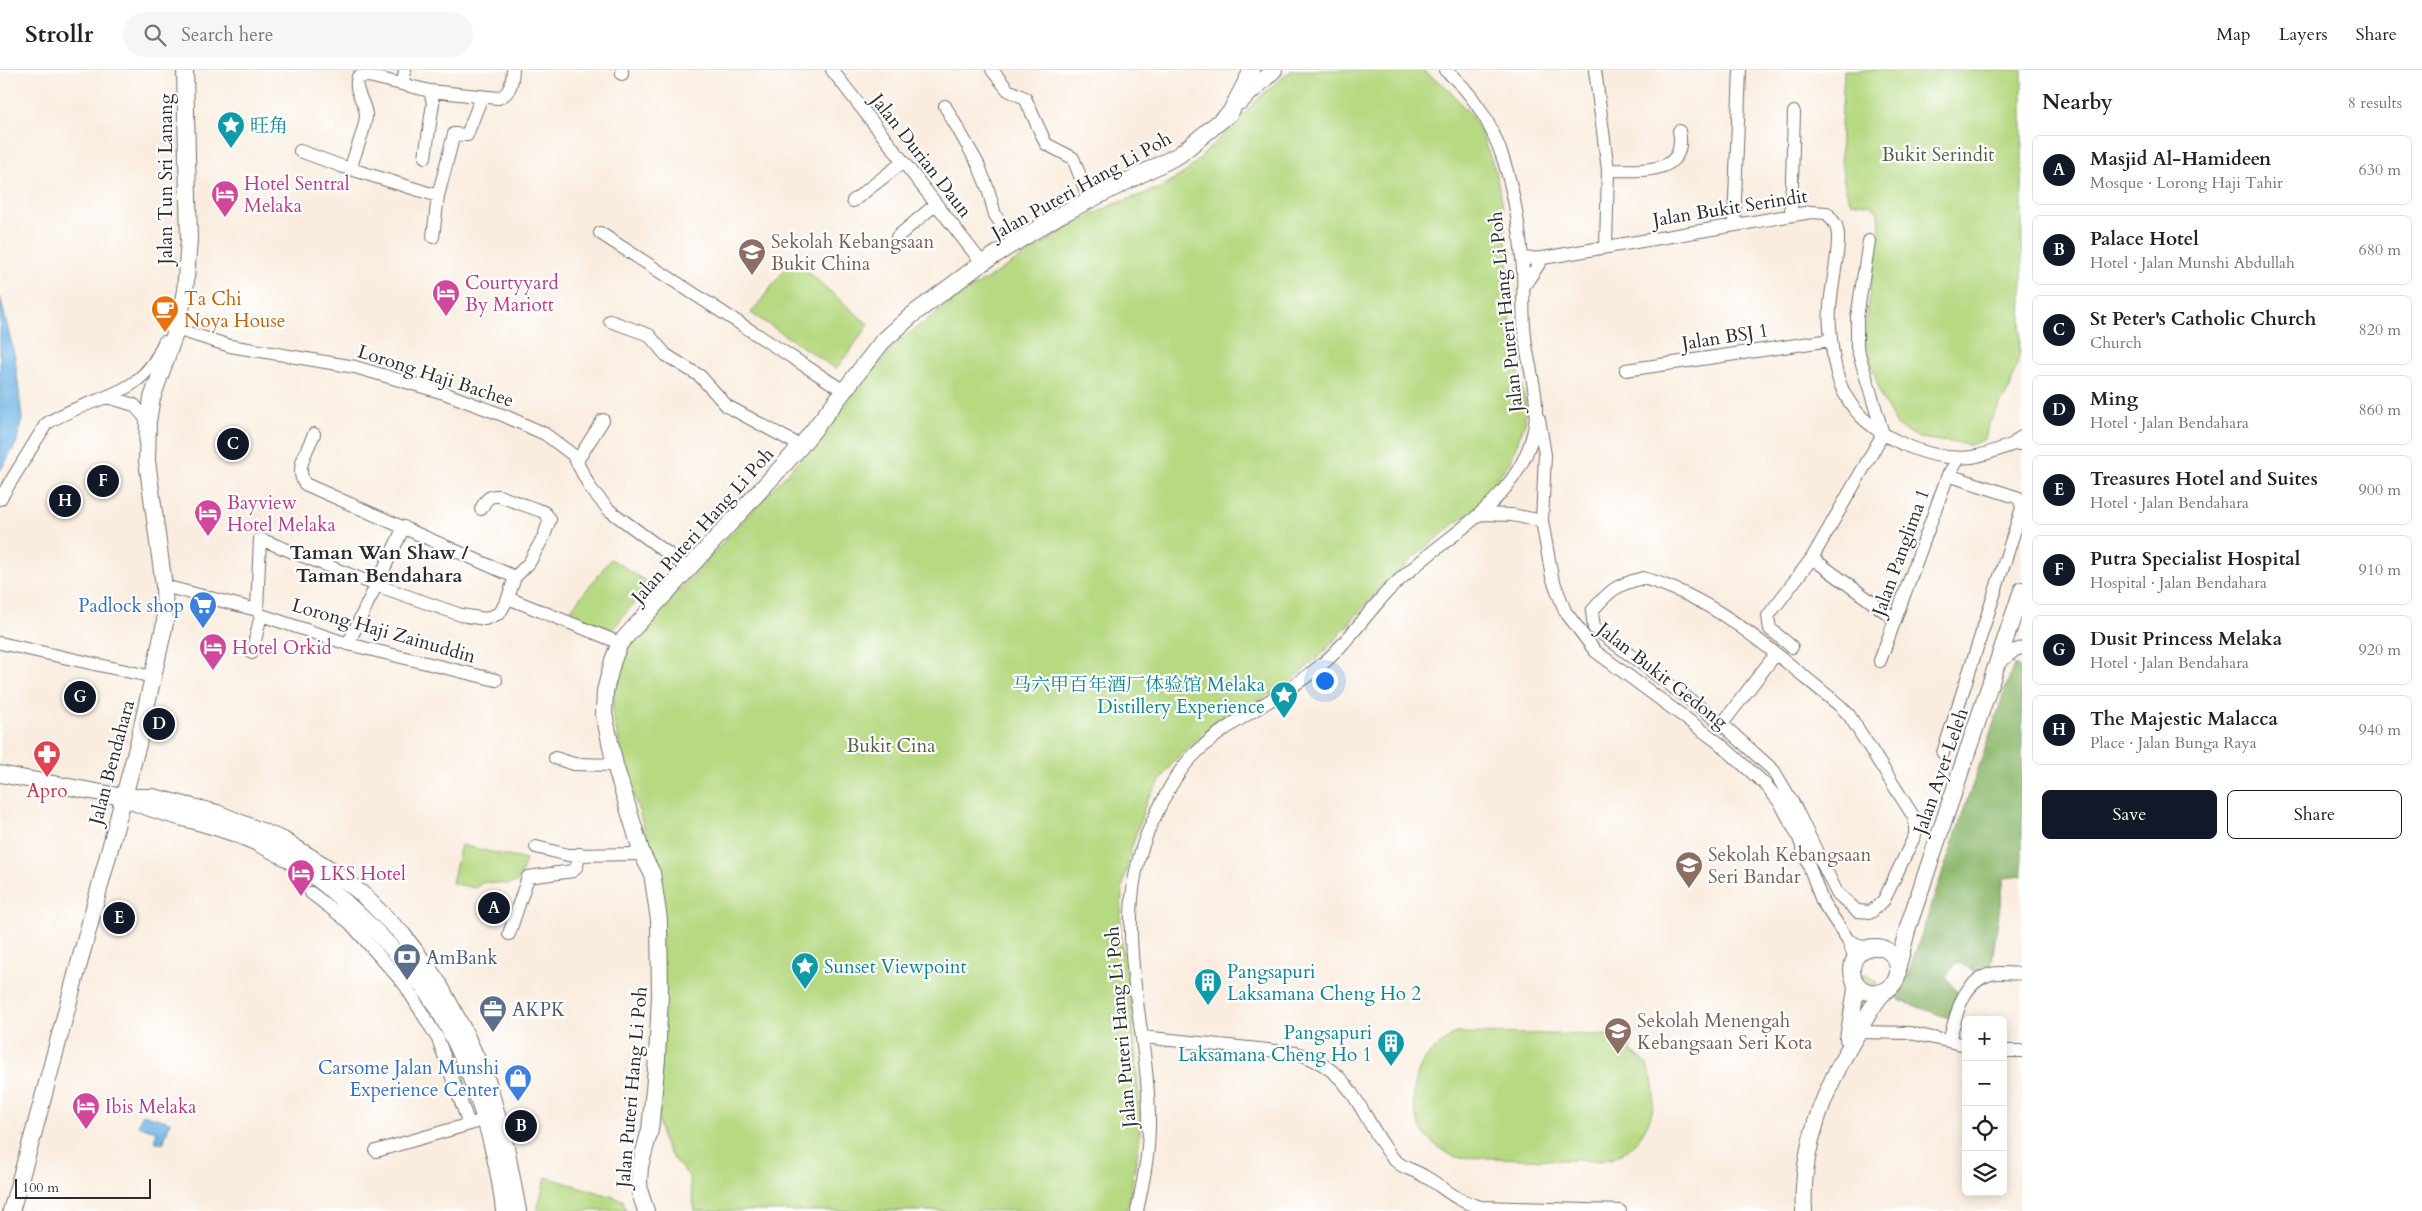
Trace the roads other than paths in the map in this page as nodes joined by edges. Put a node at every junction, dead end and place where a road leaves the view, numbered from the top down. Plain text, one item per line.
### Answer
1 (185, 70) edge
2 (405, 70) edge
3 (512, 70) edge
4 (832, 70) edge
5 (992, 70) edge
6 (1252, 70) edge
7 (1274, 70) edge
8 (1445, 70) edge
9 (1595, 70) edge
10 (1740, 70) edge
11 (403, 84) junction
12 (430, 91) junction
13 (482, 96) junction
14 (945, 106) dead end
15 (1230, 112) junction
16 (1794, 112) dead end
17 (1679, 131) dead end
18 (300, 151) dead end
19 (425, 157) dead end
20 (903, 162) junction
21 (351, 168) junction
22 (1608, 170) junction
23 (438, 196) junction
24 (1088, 199) junction
25 (853, 201) dead end
26 (936, 204) junction
27 (1791, 215) junction
28 (1734, 224) junction
29 (600, 233) dead end
30 (1520, 233) junction
31 (433, 237) dead end
32 (897, 237) dead end
33 (1869, 241) dead end
34 (1015, 243) junction
35 (1606, 246) junction
36 (1543, 258) junction
37 (1522, 259) junction
38 (982, 264) junction
39 (1524, 286) junction
40 (610, 321) dead end
41 (175, 324) junction
42 (1831, 340) junction
43 (1626, 370) dead end
44 (844, 390) junction
45 (108, 397) junction
46 (1537, 406) junction
47 (603, 420) dead end
48 (148, 421) junction
49 (314, 434) dead end
50 (1883, 434) junction
51 (2021, 441) edge
52 (801, 446) junction
53 (1959, 458) junction
54 (577, 461) junction
55 (1948, 475) junction
56 (0, 499) edge
57 (2022, 507) edge
58 (481, 510) dead end
59 (1482, 514) junction
60 (1542, 521) junction
61 (404, 527) junction
62 (1812, 558) junction
63 (689, 569) junction
64 (515, 577) junction
65 (376, 585) junction
66 (164, 586) junction
67 (508, 598) junction
68 (2021, 599) edge
69 (259, 612) junction
70 (1895, 619) junction
71 (0, 643) edge
72 (620, 643) junction
73 (348, 644) junction
74 (1792, 647) dead end
75 (2022, 648) edge
76 (252, 653) dead end
77 (1775, 655) junction
78 (1880, 661) dead end
79 (1998, 664) junction
80 (153, 676) junction
81 (496, 680) dead end
82 (1722, 724) junction
83 (1704, 732) junction
84 (1719, 743) junction
85 (1943, 752) dead end
86 (555, 758) dead end
87 (615, 765) junction
88 (0, 774) edge
89 (123, 797) junction
90 (536, 847) dead end
91 (579, 854) junction
92 (642, 854) junction
93 (311, 893) dead end
94 (1908, 927) junction
95 (509, 934) dead end
96 (1867, 952) junction
97 (1898, 966) junction
98 (2022, 973) edge
99 (1855, 981) junction
100 (1886, 990) junction
101 (1858, 1032) junction
102 (1142, 1037) junction
103 (1949, 1041) junction
104 (1962, 1044) edge
105 (2007, 1051) edge
106 (2021, 1053) edge
107 (1844, 1056) junction
108 (484, 1121) junction
109 (376, 1151) dead end
110 (1505, 1208) edge
111 (1586, 1210) edge
112 (11, 1211) edge
113 (504, 1211) edge
114 (518, 1211) edge
115 (646, 1211) edge
116 (1137, 1211) edge
117 (1620, 1211) edge
118 (1804, 1211) edge

1 - 41 main road, Jalan Tun Sri Lanang
2 - 11 street
3 - 13 street
4 - 20 street, Jalan Durian Daun
5 - 24 street
6 - 15 main road, Jalan Puteri Hang Li Poh
7 - 15 main road
8 - 30 street, Jalan Puteri Hang Li Poh
9 - 22 street
10 - 28 street
11 - 12 street
11 - 21 street
12 - 13 street
12 - 19 street
13 - 23 street
14 - 34 street
15 - 24 main road, Jalan Puteri Hang Li Poh
16 - 27 street
17 - 22 street
18 - 21 street
20 - 25 street
20 - 26 street, Jalan Durian Daun
21 - 23 street
22 - 35 street
23 - 31 street
24 - 34 main road, Jalan Puteri Hang Li Poh
26 - 32 street
26 - 38 street, Jalan Durian Daun
27 - 28 street, Jalan Bukit Serindit
27 - 42 street, Jalan Bukit Serindit
28 - 35 street, Jalan Bukit Serindit
29 - 44 street
30 - 36 street
30 - 37 street, Jalan Puteri Hang Li Poh
33 - 50 street
34 - 38 main road, Jalan Puteri Hang Li Poh
35 - 36 street, Jalan Bukit Serindit
36 - 37 street, Jalan Bukit Serindit
36 - 39 street
37 - 39 street, Jalan Puteri Hang Li Poh
38 - 44 main road, Jalan Puteri Hang Li Poh
39 - 46 street, Jalan Puteri Hang Li Poh
40 - 52 street
41 - 45 street
41 - 48 main road, Jalan Bendahara
41 - 54 street, Lorong Haji Bachee
42 - 43 street, Jalan BSJ 1
42 - 50 street, Jalan Bukit Serindit
44 - 52 main road, Jalan Puteri Hang Li Poh
45 - 48 street
45 - 56 street
46 - 59 street, Jalan Puteri Hang Li Poh
46 - 60 street, Jalan Bukit Gedong
47 - 54 street
48 - 66 main road, Jalan Bendahara
49 - 61 street
50 - 53 street, Jalan Bukit Serindit
50 - 62 street
51 - 53 street, Jalan Bukit Serindit
52 - 63 main road, Jalan Puteri Hang Li Poh
53 - 55 street, Jalan Panglima 1
54 - 63 street, Lorong Haji Bachee
55 - 57 street
55 - 70 street, Jalan Panglima 1
57 - 85 street
58 - 64 street
59 - 60 street
59 - 102 street, Jalan Puteri Hang Li Poh
60 - 83 street, Jalan Bukit Gedong
61 - 64 street
61 - 65 street
62 - 70 street
62 - 74 street
63 - 72 main road, Jalan Puteri Hang Li Poh
64 - 67 street
65 - 67 street
65 - 69 street
65 - 73 street
66 - 69 street, Lorong Haji Zainuddin
66 - 80 main road, Jalan Bendahara
67 - 72 street
68 - 79 main road, Jalan Ayer Leleh
69 - 73 street, Lorong Haji Zainuddin
69 - 76 street
70 - 78 street, Jalan Panglima 1
71 - 80 street
72 - 87 main road, Jalan Puteri Hang Li Poh
73 - 81 street, Lorong Haji Zainuddin
75 - 79 street
77 - 82 street
77 - 82 street
77 - 82 street
79 - 94 main road, Jalan Ayer Leleh
80 - 89 main road, Jalan Bendahara
82 - 83 street
82 - 84 street
83 - 84 street, Jalan Bukit Gedong
84 - 96 street, Jalan Bukit Gedong
86 - 87 street
87 - 92 main road, Jalan Puteri Hang Li Poh
88 - 89 main road
89 - 108 main road
89 - 112 main road, Jalan Bendahara
90 - 91 street
91 - 92 street
91 - 95 street
92 - 115 main road, Jalan Puteri Hang Li Poh
93 - 108 street
94 - 96 main road
94 - 97 main road, Jalan Ayer Leleh
96 - 97 main road
96 - 99 main road
97 - 100 main road
98 - 103 street
99 - 100 main road
99 - 107 main road
100 - 101 main road
101 - 103 street
101 - 107 main road
102 - 110 street
102 - 116 street, Jalan Puteri Hang Li Poh
103 - 104 street
105 - 106 street
107 - 118 main road
108 - 109 street
108 - 113 main road
108 - 114 main road
110 - 111 street
111 - 117 street

